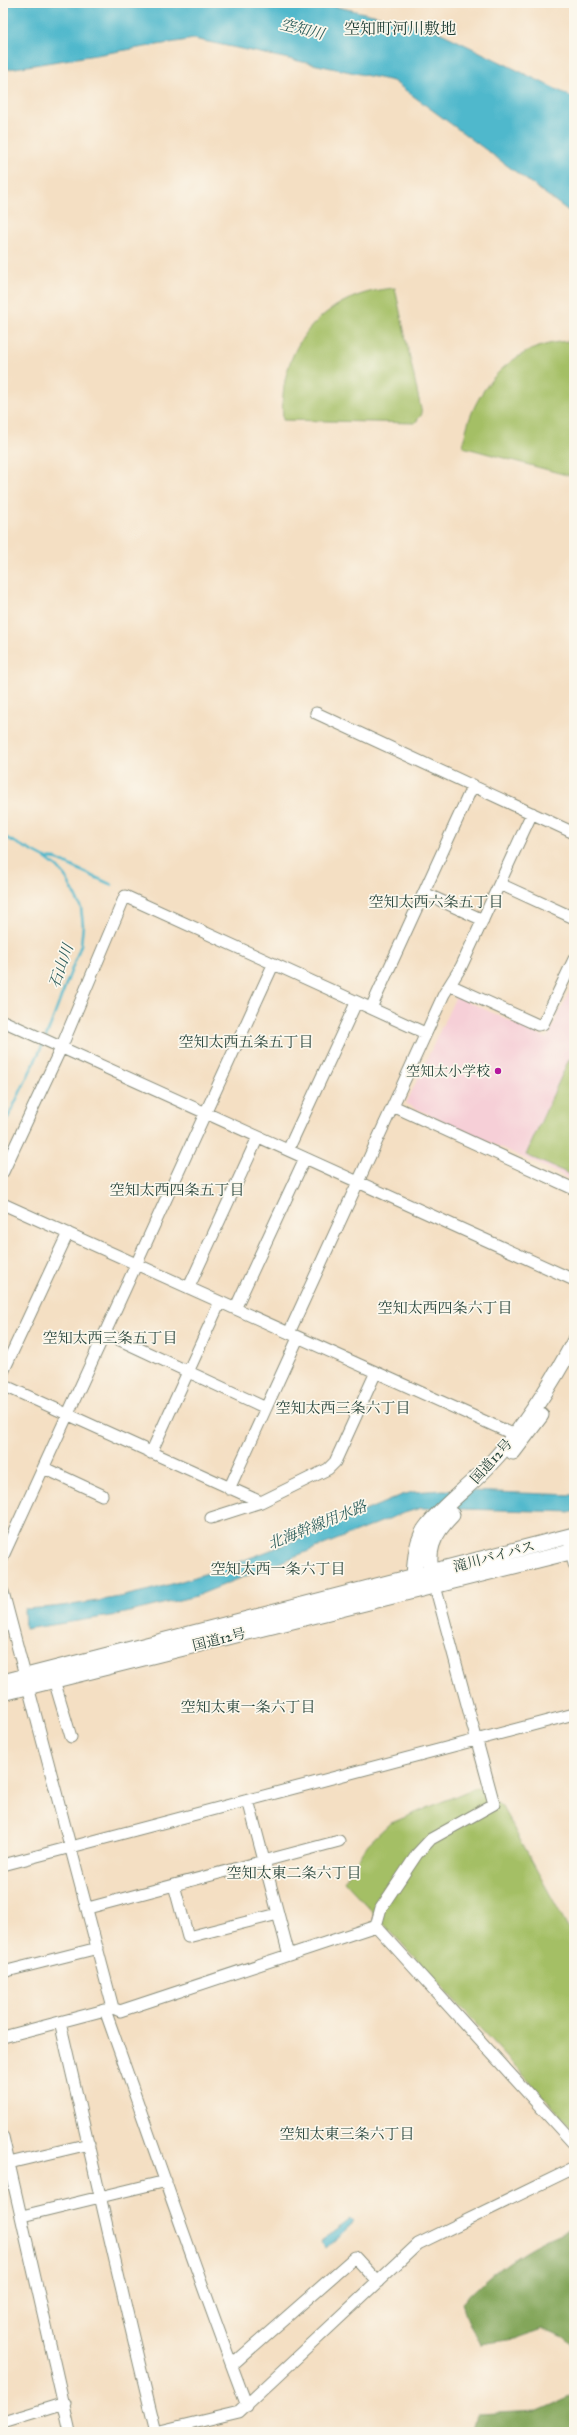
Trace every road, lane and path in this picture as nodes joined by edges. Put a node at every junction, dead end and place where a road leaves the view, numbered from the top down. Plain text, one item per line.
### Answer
1 (316, 713) dead end
2 (474, 785) junction
3 (532, 813) junction
4 (574, 833) edge
5 (500, 884) junction
6 (424, 893) junction
7 (574, 918) edge
8 (483, 920) junction
9 (574, 959) edge
10 (273, 965) junction
11 (450, 985) junction
12 (356, 1003) junction
13 (371, 1008) junction
14 (3, 1021) edge
15 (425, 1033) junction
16 (56, 1046) junction
17 (393, 1106) junction
18 (206, 1113) junction
19 (258, 1137) junction
20 (288, 1150) junction
21 (305, 1158) junction
22 (3, 1172) edge
23 (357, 1182) junction
24 (574, 1189) edge
25 (3, 1204) edge
26 (68, 1233) junction
27 (135, 1264) junction
28 (574, 1280) edge
29 (189, 1287) junction
30 (220, 1302) junction
31 (235, 1308) junction
32 (105, 1333) junction
33 (293, 1335) junction
34 (574, 1342) edge
35 (574, 1362) edge
36 (3, 1372) edge
37 (188, 1372) junction
38 (376, 1372) junction
39 (3, 1385) edge
40 (266, 1408) junction
41 (68, 1415) junction
42 (515, 1435) junction
43 (151, 1452) junction
44 (44, 1468) junction
45 (478, 1484) junction
46 (229, 1489) junction
47 (102, 1495) dead end
48 (261, 1502) junction
49 (211, 1518) dead end
50 (441, 1519) junction
51 (572, 1548) edge
52 (3, 1556) edge
53 (414, 1577) junction
54 (433, 1579) junction
55 (3, 1592) edge
56 (54, 1680) junction
57 (26, 1681) junction
58 (3, 1682) edge
59 (3, 1693) edge
60 (574, 1714) edge
61 (71, 1736) dead end
62 (476, 1740) junction
63 (248, 1800) junction
64 (339, 1841) dead end
65 (72, 1847) junction
66 (264, 1861) junction
67 (3, 1865) edge
68 (174, 1885) junction
69 (88, 1908) junction
70 (278, 1914) junction
71 (376, 1926) junction
72 (98, 1948) junction
73 (289, 1955) junction
74 (3, 1972) edge
75 (109, 2009) junction
76 (60, 2022) junction
77 (3, 2037) edge
78 (3, 2137) edge
79 (89, 2144) junction
80 (574, 2144) edge
81 (9, 2164) junction
82 (574, 2168) edge
83 (166, 2181) junction
84 (101, 2197) junction
85 (22, 2216) junction
86 (378, 2282) junction
87 (232, 2366) junction
88 (65, 2403) junction
89 (248, 2406) junction
90 (3, 2422) edge
91 (70, 2432) edge

1 - 2 street
2 - 3 street
2 - 6 street
3 - 4 street
3 - 5 street
5 - 7 street
5 - 8 street
6 - 8 street
6 - 13 street
8 - 11 street
9 - 11 street
10 - 12 street
10 - 16 street
10 - 18 street
11 - 15 street
12 - 13 street
12 - 20 street
13 - 15 street
14 - 16 street
15 - 17 street
16 - 18 street
16 - 22 street
17 - 23 street
17 - 24 street
18 - 19 street
18 - 27 street
19 - 20 street
19 - 29 street
20 - 21 street
21 - 23 street
21 - 31 street
23 - 28 street
23 - 33 street
25 - 26 street
26 - 27 street
26 - 36 street
27 - 29 street
27 - 32 street
29 - 30 street
30 - 31 street
30 - 37 street
31 - 33 street
32 - 37 street
32 - 41 street
33 - 38 street
33 - 40 street
34 - 42 highway, 国道12号
35 - 45 highway, 国道12号
37 - 40 street
37 - 43 street
38 - 42 street
38 - 48 street
39 - 41 street
40 - 46 street
41 - 43 street
41 - 44 street
42 - 45 highway, 国道12号
43 - 46 street
44 - 47 street
44 - 52 street
45 - 50 highway, 国道12号
46 - 48 street
48 - 49 street
50 - 53 highway, 国道12号
50 - 54 highway, 国道12号
51 - 54 highway, 滝川バイパス
53 - 54 highway
53 - 57 highway, 国道12号
54 - 56 highway, 国道12号
54 - 62 street
55 - 57 street
56 - 57 highway, 国道12号
56 - 61 street
57 - 58 highway, 国道12号
57 - 59 highway, 国道12号
57 - 65 street
60 - 62 street
62 - 63 street
62 - 71 street
63 - 65 street
63 - 66 street
64 - 66 street
65 - 67 street
65 - 69 street
66 - 68 street
66 - 70 street
68 - 69 street
68 - 70 street
69 - 72 street
70 - 73 street
71 - 73 street
71 - 80 street
72 - 74 street
72 - 75 street
73 - 75 street
75 - 76 street
75 - 83 street
76 - 77 street
76 - 79 street
78 - 81 street
79 - 81 street
79 - 84 street
81 - 85 street
82 - 86 street
83 - 84 street
83 - 87 street
84 - 85 street
84 - 89 street
85 - 88 street
86 - 87 street
86 - 89 street
87 - 89 street
88 - 90 street
88 - 91 street

